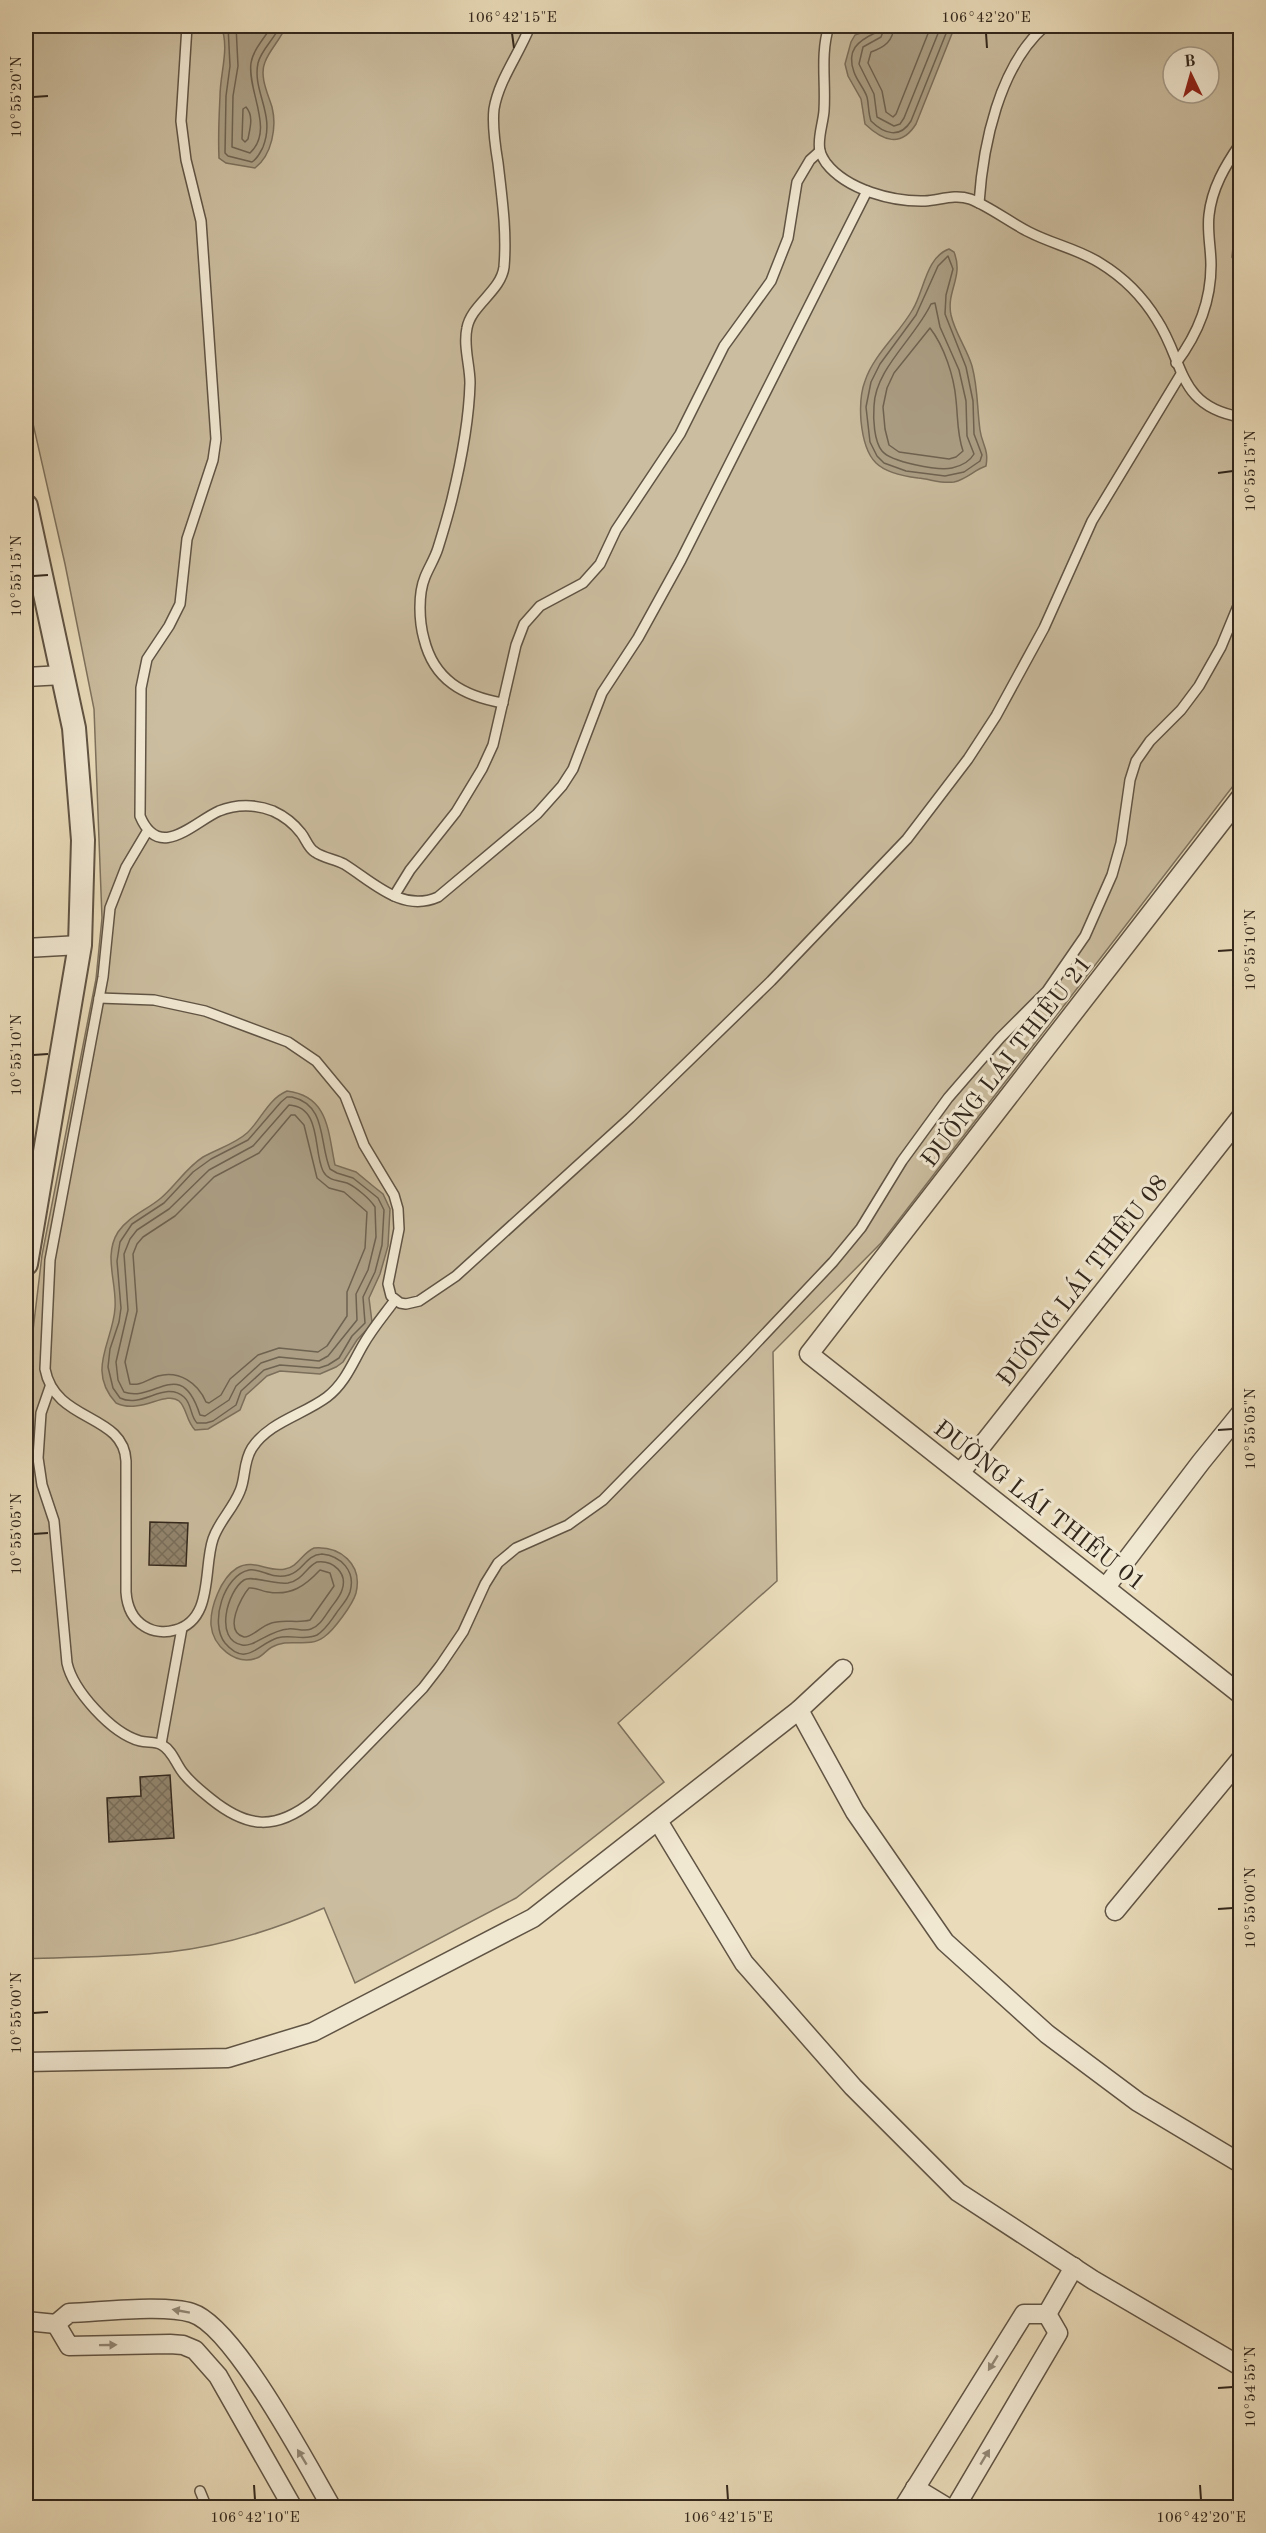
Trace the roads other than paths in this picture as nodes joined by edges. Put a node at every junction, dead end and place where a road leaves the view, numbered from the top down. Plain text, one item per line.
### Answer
1 (187, 26) edge
2 (530, 26) edge
3 (829, 26) edge
4 (1045, 26) edge
5 (1240, 144) edge
6 (820, 151) junction
7 (867, 190) junction
8 (979, 203) junction
9 (1176, 363) junction
10 (1180, 374) junction
11 (1240, 417) edge
12 (26, 506) edge
13 (1240, 601) edge
14 (63, 675) junction
15 (26, 677) edge
16 (502, 703) junction
17 (1240, 798) edge
18 (148, 830) junction
19 (394, 896) junction
20 (80, 945) junction
21 (26, 948) edge
22 (99, 998) junction
23 (1240, 1118) edge
24 (34, 1167) edge
25 (26, 1264) edge
26 (395, 1300) junction
27 (809, 1354) joint
28 (50, 1387) junction
29 (1240, 1414) edge
30 (961, 1472) junction
31 (1106, 1587) junction
32 (182, 1628) junction
33 (843, 1669) dead end
34 (1240, 1694) edge
35 (799, 1710) junction
36 (161, 1744) junction
37 (1240, 1760) edge
38 (658, 1821) junction
39 (1115, 1911) dead end
40 (26, 2062) edge
41 (1240, 2163) edge
42 (1074, 2267) junction
43 (1047, 2314) junction
44 (26, 2321) edge
45 (56, 2324) junction
46 (1240, 2366) edge
47 (915, 2488) junction
48 (200, 2491) dead end
49 (207, 2508) edge
50 (293, 2508) edge
51 (332, 2508) edge
52 (903, 2508) edge
53 (948, 2508) edge
54 (955, 2508) edge

1 - 18 lane
2 - 16 lane
3 - 6 lane
4 - 8 lane
5 - 9 lane
6 - 7 lane
6 - 16 lane
7 - 8 lane
7 - 19 lane
8 - 9 lane
9 - 10 lane
10 - 11 lane
10 - 26 lane
12 - 14 street
13 - 36 lane
14 - 15 street
14 - 20 street
16 - 19 lane
17 - 27 street, ĐƯỜNG LÁI THIÊU 21
18 - 19 lane
18 - 22 lane
20 - 21 street
20 - 24 street
22 - 26 lane
22 - 28 lane
23 - 30 street, ĐƯỜNG LÁI THIÊU 08
24 - 25 street
26 - 32 lane
27 - 30 street, ĐƯỜNG LÁI THIÊU 01
28 - 32 lane
28 - 36 lane
29 - 31 street
30 - 31 street, ĐƯỜNG LÁI THIÊU 01
31 - 34 street, ĐƯỜNG LÁI THIÊU 01
32 - 36 lane
33 - 35 street
35 - 38 street
35 - 41 street
37 - 39 street
38 - 40 street
38 - 42 street
42 - 43 street
42 - 46 street
43 -> 47 street
54 -> 43 street
44 - 45 street
45 -> 50 street
51 -> 45 street
47 - 52 street
47 - 53 street
48 - 49 lane

